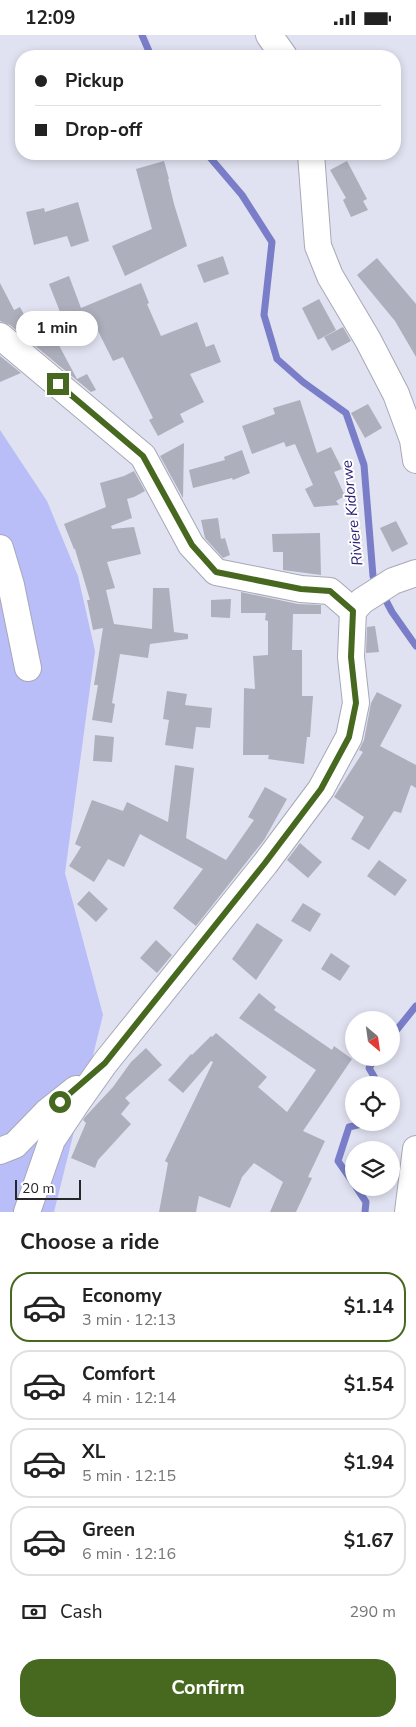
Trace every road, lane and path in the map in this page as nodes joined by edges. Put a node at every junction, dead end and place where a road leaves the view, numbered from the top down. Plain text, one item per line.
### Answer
1 (269, 35) edge
2 (280, 50) edge
3 (311, 160) edge
4 (0, 336) edge
5 (416, 460) edge
6 (0, 548) edge
7 (404, 577) edge
8 (358, 606) junction
9 (28, 668) dead end
10 (105, 1063) junction
11 (416, 1149) edge
12 (0, 1151) edge
13 (26, 1212) edge
14 (408, 1212) edge

1 - 2 street
3 - 5 street
4 - 8 street
6 - 9 street
7 - 8 street
8 - 10 street
10 - 12 street
10 - 13 street
11 - 14 street

